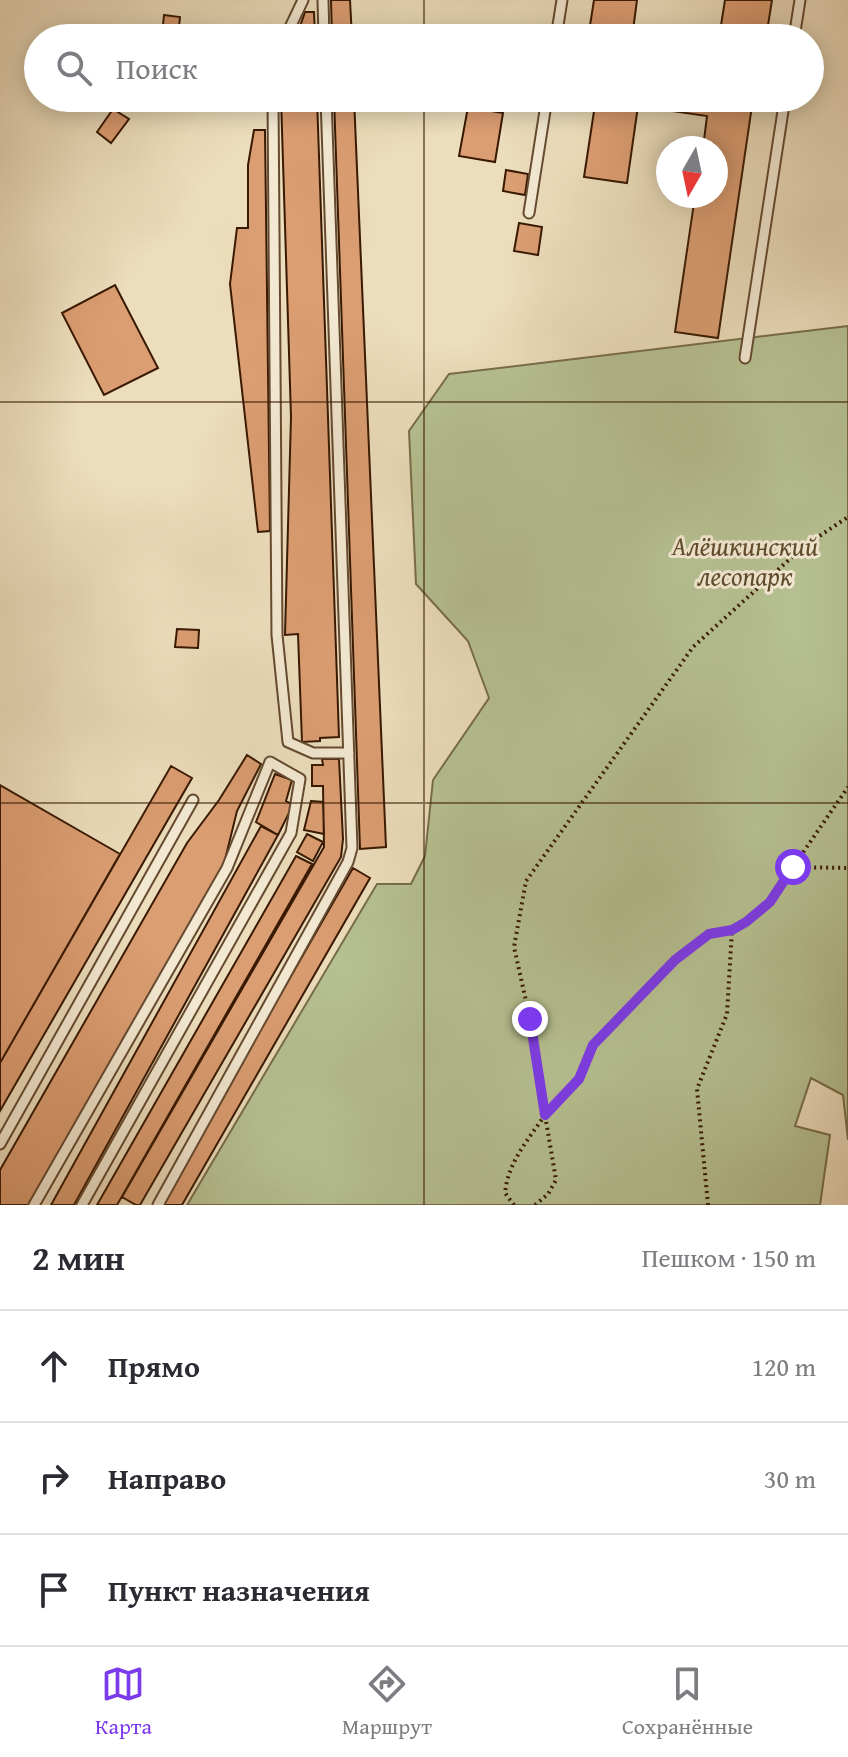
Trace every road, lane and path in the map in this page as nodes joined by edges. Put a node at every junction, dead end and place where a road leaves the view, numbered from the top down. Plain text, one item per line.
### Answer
1 (303, 0) edge
2 (323, 0) edge
3 (562, 0) edge
4 (800, 0) edge
5 (292, 24) edge
6 (324, 24) edge
7 (558, 24) edge
8 (796, 24) edge
9 (273, 112) edge
10 (326, 112) edge
11 (545, 112) edge
12 (783, 112) edge
13 (529, 213) dead end
14 (745, 358) dead end
15 (848, 517) edge
16 (349, 753) junction
17 (848, 787) edge
18 (193, 800) dead end
19 (793, 867) junction
20 (848, 868) edge
21 (732, 930) junction
22 (545, 1115) junction
23 (0, 1144) edge
24 (34, 1205) edge
25 (82, 1205) edge
26 (158, 1205) edge
27 (514, 1205) edge
28 (535, 1205) edge
29 (708, 1205) edge

1 - 5 lane
2 - 6 lane
3 - 7 lane
4 - 8 lane
9 - 16 lane
10 - 16 lane
11 - 13 lane
12 - 14 lane
15 - 22 path
16 - 26 lane
17 - 19 path
18 - 23 lane
19 - 20 path
19 - 21 path
21 - 22 path
21 - 29 path
22 - 27 path
22 - 28 path
24 - 25 lane

